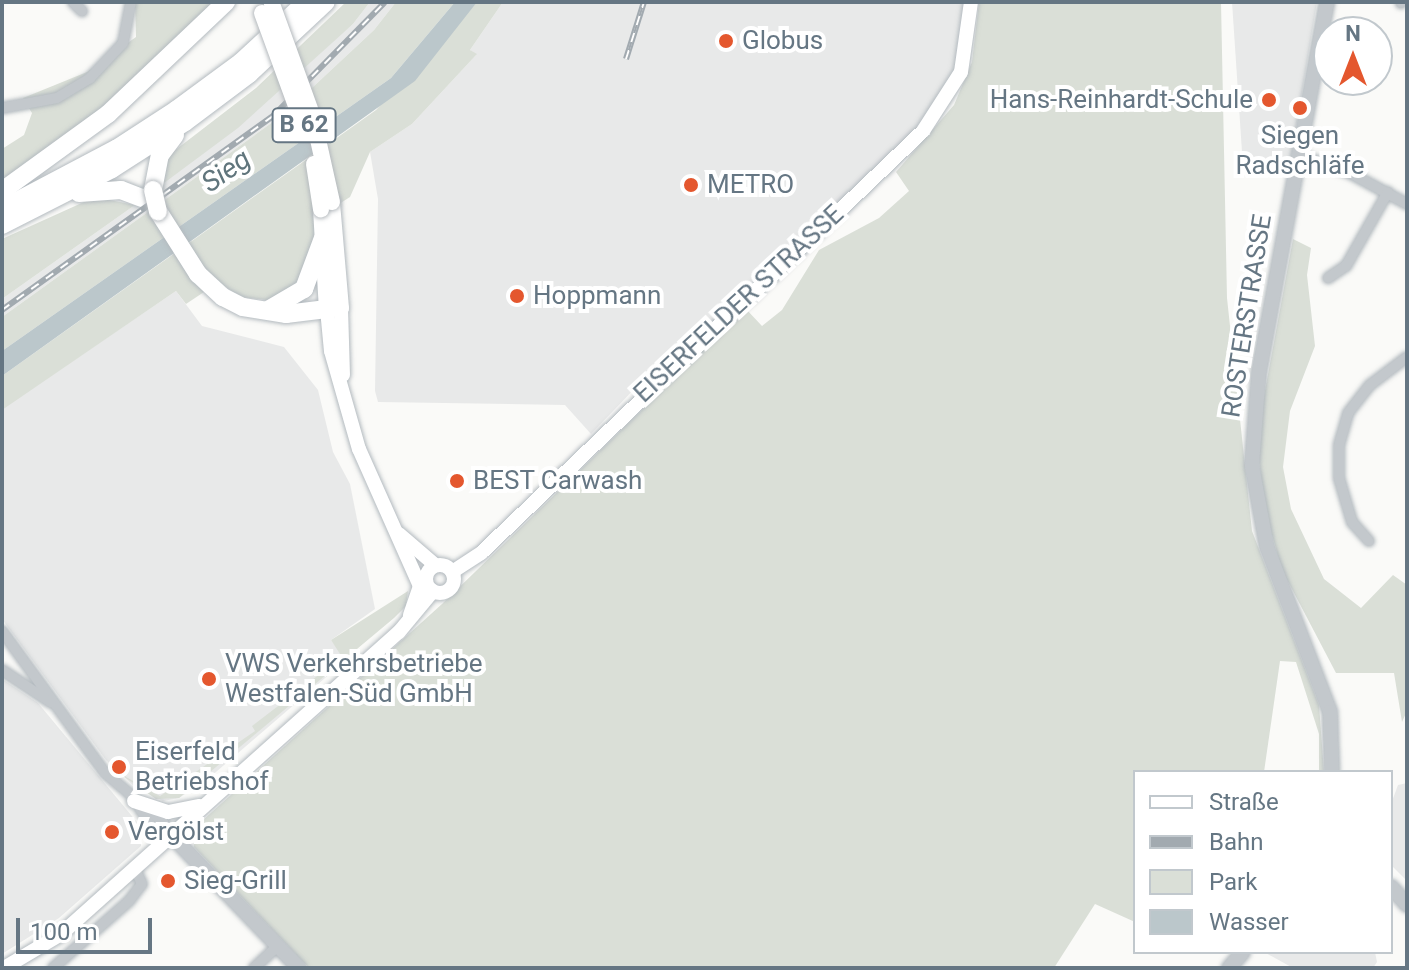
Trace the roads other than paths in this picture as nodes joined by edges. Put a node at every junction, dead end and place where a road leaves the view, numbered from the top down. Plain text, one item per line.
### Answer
1 (73, 2) edge
2 (131, 2) edge
3 (226, 2) edge
4 (306, 2) edge
5 (326, 2) edge
6 (971, 2) edge
7 (1327, 2) edge
8 (266, 5) edge
9 (82, 11) dead end
10 (2, 108) edge
11 (185, 122) junction
12 (1299, 155) junction
13 (2, 191) edge
14 (1388, 192) junction
15 (147, 194) junction
16 (64, 195) junction
17 (1407, 204) edge
18 (326, 206) junction
19 (2, 209) edge
20 (2, 225) edge
21 (323, 238) junction
22 (1328, 278) dead end
23 (334, 308) junction
24 (268, 310) junction
25 (1407, 357) edge
26 (395, 530) junction
27 (1369, 541) dead end
28 (431, 569) junction
29 (452, 572) junction
30 (433, 591) junction
31 (2, 631) edge
32 (399, 632) junction
33 (2, 670) edge
34 (51, 704) junction
35 (1332, 770) edge
36 (134, 801) junction
37 (204, 805) junction
38 (171, 835) junction
39 (134, 867) junction
40 (1393, 889) edge
41 (1407, 905) edge
42 (278, 946) junction
43 (4, 968) edge
44 (53, 968) edge
45 (254, 968) edge
46 (299, 968) edge

1 - 9 street
2 - 10 street
3 - 13 highway
4 - 19 highway
5 - 11 highway, B 62
6 - 29 main road, EISERFELDER STRASSE
7 - 12 street, ROSTERSTRASSE
8 - 18 main road, B 62, bridge
11 - 15 highway, B 62
11 - 16 highway, B 62
12 - 14 street
12 - 35 street, ROSTERSTRASSE
14 - 17 street
14 - 22 street
15 - 16 highway, B 62
15 - 24 highway, B 62
16 - 20 highway, B 62
18 - 21 main road, B 62
18 - 23 main road, B 62
21 - 23 main road, B 62
21 - 24 highway, B 62
23 - 24 highway, B 62
23 - 26 main road
25 - 27 street
26 - 28 main road
26 - 32 main road
28 - 29 main road
28 - 30 main road
29 - 30 main road, EISERFELDER STRASSE
30 - 32 main road, EISERFELDER STRASSE
31 - 34 street
32 - 37 main road, EISERFELDER STRASSE
33 - 34 street
34 - 36 street
36 - 37 main road
36 - 38 street
37 - 38 main road, EISERFELDER STRASSE
38 - 39 main road, EISERFELDER STRASSE
38 - 42 street
39 - 43 main road, EISERFELDER STRASSE
39 - 44 street
40 - 41 street
42 - 45 street
42 - 46 street

